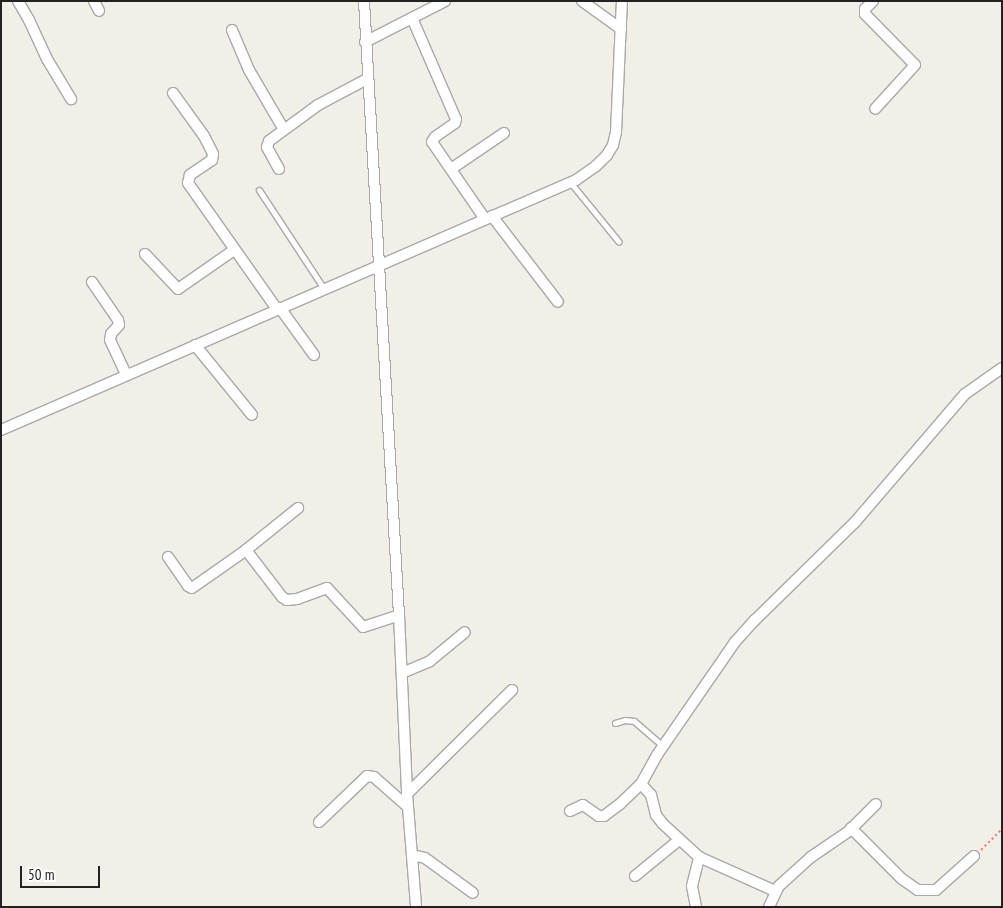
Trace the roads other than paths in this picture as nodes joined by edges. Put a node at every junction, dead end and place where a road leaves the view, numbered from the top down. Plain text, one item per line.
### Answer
1 (18, 1) edge
2 (94, 1) edge
3 (364, 1) edge
4 (445, 1) edge
5 (582, 1) edge
6 (622, 1) edge
7 (873, 1) edge
8 (99, 11) dead end
9 (412, 18) junction
10 (621, 29) junction
11 (232, 30) dead end
12 (365, 42) junction
13 (367, 79) junction
14 (173, 93) dead end
15 (71, 99) dead end
16 (876, 109) dead end
17 (284, 130) junction
18 (504, 133) dead end
19 (279, 169) dead end
20 (450, 169) junction
21 (572, 185) junction
22 (259, 190) dead end
23 (492, 219) junction
24 (619, 242) dead end
25 (234, 250) junction
26 (145, 254) dead end
27 (379, 265) junction
28 (92, 282) dead end
29 (324, 289) junction
30 (558, 302) dead end
31 (281, 312) junction
32 (198, 349) junction
33 (314, 355) dead end
34 (1002, 368) edge
35 (126, 375) junction
36 (252, 415) dead end
37 (1, 430) edge
38 (298, 508) dead end
39 (246, 550) junction
40 (168, 557) dead end
41 (399, 615) junction
42 (465, 632) dead end
43 (402, 673) junction
44 (512, 690) dead end
45 (615, 722) dead end
46 (663, 746) junction
47 (641, 784) junction
48 (407, 794) junction
49 (876, 804) dead end
50 (408, 807) junction
51 (570, 811) dead end
52 (318, 822) dead end
53 (852, 828) junction
54 (679, 840) junction
55 (412, 855) junction
56 (974, 856) road end
57 (699, 857) junction
58 (635, 876) dead end
59 (775, 891) junction
60 (473, 893) dead end
61 (416, 907) edge
62 (696, 907) edge
63 (769, 907) edge

1 - 15 street
2 - 8 street
3 - 12 street
4 - 9 street
5 - 10 street
6 - 10 street
7 - 16 street
9 - 12 street
9 - 20 street
10 - 21 street
11 - 17 street
12 - 13 street
13 - 17 street
13 - 27 street
14 - 25 street
17 - 19 street
18 - 20 street
20 - 23 street
21 - 23 street
21 - 24 lane
22 - 29 lane
23 - 27 street
23 - 30 street
25 - 26 street
25 - 31 street
27 - 29 street
27 - 41 street
28 - 35 street
29 - 31 street
31 - 32 street
31 - 33 street
32 - 35 street
32 - 36 street
34 - 46 street
35 - 37 street
38 - 39 street
39 - 40 street
39 - 41 street
41 - 43 street
42 - 43 street
43 - 48 street
44 - 48 street
45 - 46 lane
46 - 47 street
47 - 51 street
47 - 54 street
48 - 50 street
49 - 53 street
50 - 52 street
50 - 55 street
53 - 56 street
53 - 59 street
54 - 57 street
54 - 58 street
55 - 60 street
55 - 61 street
57 - 59 street
57 - 62 street
59 - 63 street

